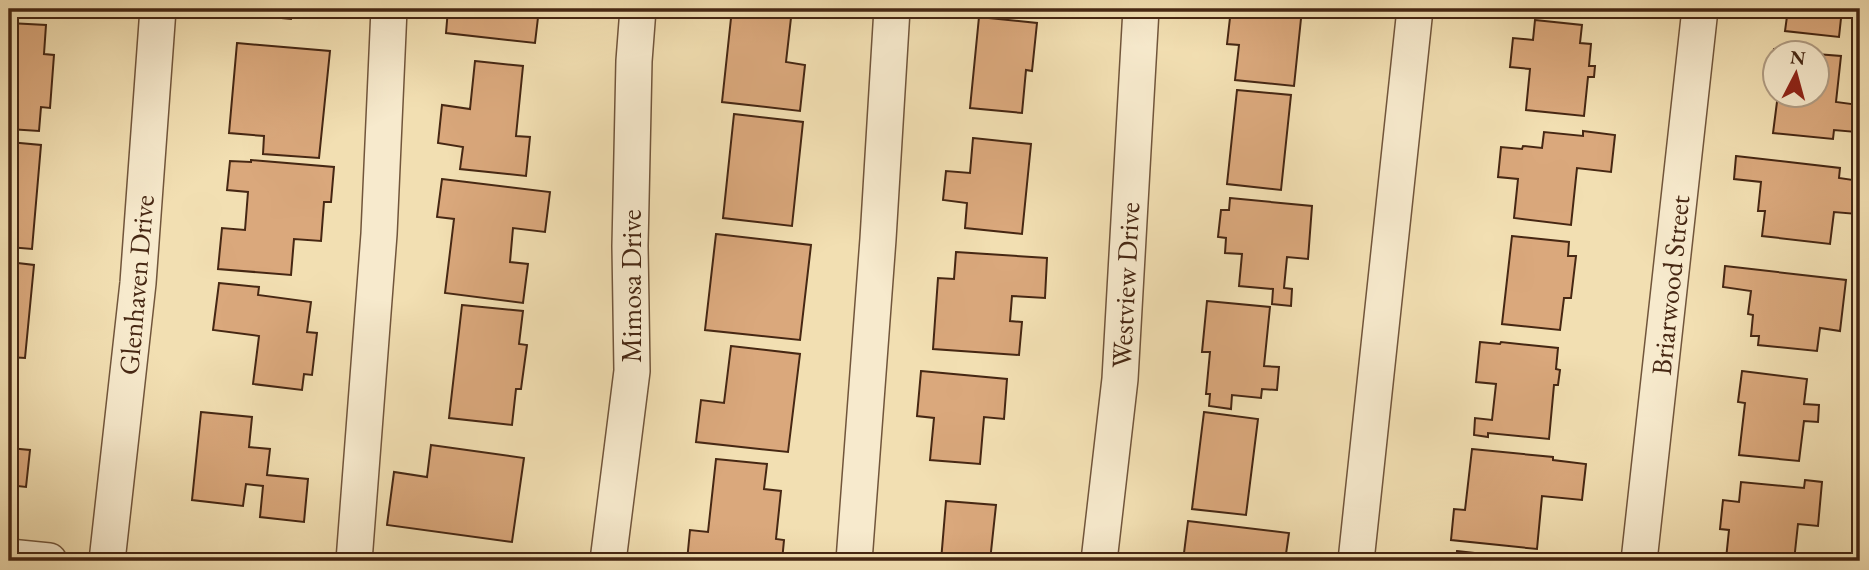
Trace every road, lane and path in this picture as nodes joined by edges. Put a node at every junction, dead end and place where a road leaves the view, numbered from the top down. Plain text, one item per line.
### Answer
1 (158, 9) edge
2 (389, 9) edge
3 (638, 9) edge
4 (892, 9) edge
5 (1141, 9) edge
6 (1415, 9) edge
7 (1700, 9) edge
8 (9, 557) edge
9 (49, 561) edge
10 (107, 561) edge
11 (354, 561) edge
12 (608, 561) edge
13 (854, 561) edge
14 (1100, 561) edge
15 (1356, 561) edge
16 (1639, 561) edge

1 - 10 street, Glenhaven Drive
2 - 11 street
3 - 12 street, Mimosa Drive
4 - 13 street
5 - 14 street, Westview Drive
6 - 15 street
7 - 16 street, Briarwood Street
8 - 9 street

